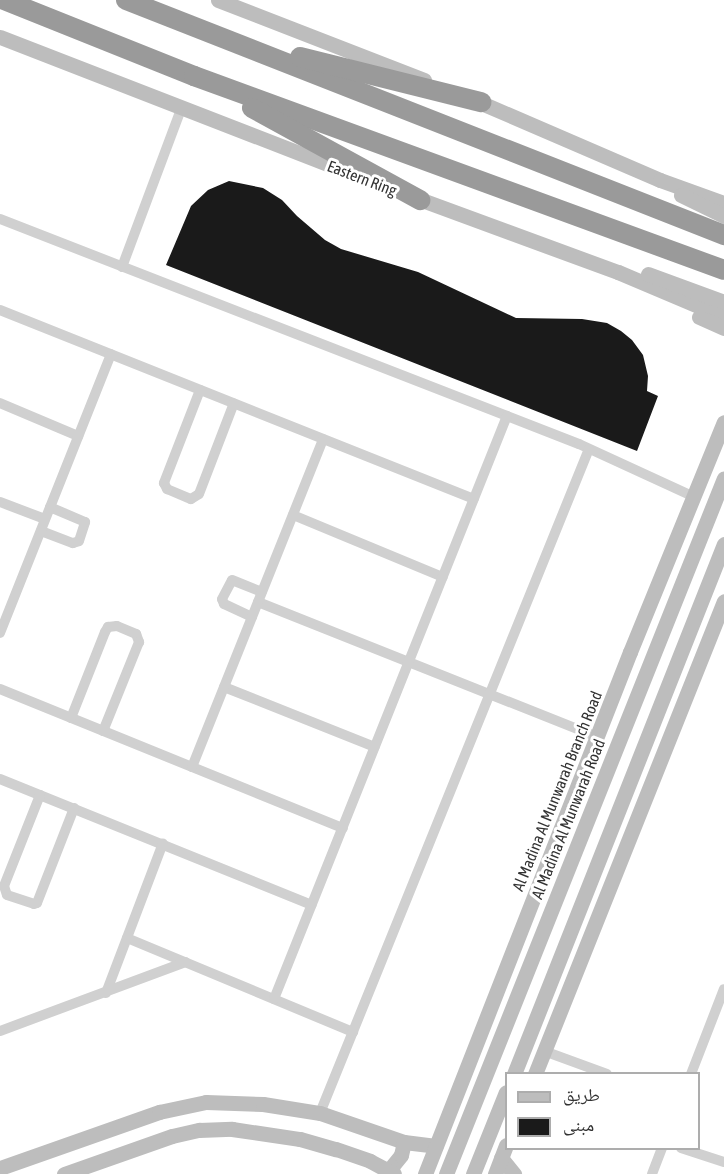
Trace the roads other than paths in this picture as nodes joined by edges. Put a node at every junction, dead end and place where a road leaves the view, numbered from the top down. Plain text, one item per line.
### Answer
1 (4, 0) edge
2 (126, 0) edge
3 (218, 0) edge
4 (0, 37) edge
5 (222, 37) junction
6 (194, 76) junction
7 (481, 102) junction
8 (182, 109) junction
9 (660, 180) junction
10 (420, 200) junction
11 (724, 202) edge
12 (724, 216) edge
13 (0, 221) edge
14 (724, 235) edge
15 (122, 267) junction
16 (724, 270) edge
17 (618, 272) junction
18 (724, 303) edge
19 (0, 310) edge
20 (724, 316) edge
21 (724, 328) edge
22 (111, 354) junction
23 (200, 390) junction
24 (0, 403) edge
25 (234, 404) junction
26 (507, 416) junction
27 (724, 422) edge
28 (78, 436) junction
29 (323, 439) junction
30 (589, 449) junction
31 (724, 452) edge
32 (724, 478) edge
33 (692, 496) junction
34 (474, 499) junction
35 (0, 502) edge
36 (50, 507) junction
37 (293, 515) junction
38 (45, 519) junction
39 (41, 531) junction
40 (724, 544) edge
41 (443, 578) junction
42 (260, 597) junction
43 (0, 598) edge
44 (724, 602) edge
45 (12, 603) junction
46 (252, 617) junction
47 (0, 633) edge
48 (630, 652) junction
49 (409, 662) junction
50 (224, 687) junction
51 (0, 689) edge
52 (688, 689) junction
53 (488, 693) junction
54 (71, 718) junction
55 (103, 731) junction
56 (622, 733) junction
57 (597, 737) junction
58 (645, 740) junction
59 (375, 747) junction
60 (192, 767) junction
61 (0, 779) edge
62 (40, 795) junction
63 (74, 808) junction
64 (343, 828) junction
65 (163, 843) junction
66 (312, 905) junction
67 (552, 909) junction
68 (578, 914) junction
69 (127, 938) junction
70 (516, 942) junction
71 (186, 962) junction
72 (579, 964) junction
73 (724, 989) edge
74 (106, 993) junction
75 (274, 999) junction
76 (0, 1031) edge
77 (353, 1032) junction
78 (544, 1051) junction
79 (515, 1072) edge
80 (536, 1072) edge
81 (602, 1072) edge
82 (692, 1072) edge
83 (505, 1097) edge
84 (320, 1113) junction
85 (468, 1119) junction
86 (439, 1139) junction
87 (404, 1142) junction
88 (662, 1150) edge
89 (684, 1150) edge
90 (504, 1152) edge
91 (724, 1162) edge
92 (0, 1168) edge
93 (392, 1172) edge
94 (64, 1174) edge
95 (425, 1174) edge
96 (446, 1174) edge
97 (473, 1174) edge
98 (495, 1174) edge
99 (514, 1174) edge
100 (652, 1174) edge

1 - 6 highway
2 - 5 highway
3 - 7 street
4 - 8 street, Eastern Ring
5 - 7 highway
5 - 14 highway
6 - 10 highway
6 - 16 highway
7 - 9 street
8 - 10 street, Eastern Ring
8 - 15 street
9 - 11 street
9 - 12 street
10 - 17 street, Eastern Ring
13 - 15 street
15 - 26 street
17 - 18 street
17 - 20 street, Eastern Ring
17 - 21 street
19 - 22 street
22 - 23 street
22 - 28 street
23 - 25 street
23 - 25 street
24 - 28 street
25 - 29 street
26 - 30 street
26 - 34 street
27 - 33 street, Al Madina Al Munwarah Branch Road
28 - 36 street
29 - 34 street
29 - 37 street
30 - 33 street
30 - 53 street
31 - 33 street
32 - 56 street, Al Madina Al Munwarah Road
33 - 48 street, Al Madina Al Munwarah Branch Road
34 - 41 street
35 - 38 street
36 - 38 street
36 - 39 street
37 - 41 street
37 - 42 street
38 - 39 street
39 - 45 street
40 - 58 street
41 - 49 street
42 - 46 street
42 - 46 street
42 - 49 street
43 - 45 street
44 - 52 street
45 - 47 street
46 - 50 street
48 - 56 street
48 - 57 street, Al Madina Al Munwarah Branch Road
49 - 53 street
49 - 59 street
50 - 59 street
50 - 60 street
51 - 54 street
52 - 58 street
52 - 72 street
53 - 57 street
53 - 77 street
54 - 55 street
54 - 55 street
55 - 60 street
56 - 67 street, Al Madina Al Munwarah Road
57 - 70 street, Al Madina Al Munwarah Branch Road
58 - 68 street
59 - 64 street
60 - 64 street
61 - 62 street
62 - 63 street
62 - 63 street
63 - 65 street
64 - 66 street
65 - 66 street
65 - 69 street
66 - 75 street
67 - 70 street
67 - 85 street, Al Madina Al Munwarah Road
68 - 72 street
68 - 79 street
69 - 71 street
69 - 74 street
70 - 86 street, Al Madina Al Munwarah Branch Road
71 - 74 street
71 - 75 street
72 - 78 street
73 - 82 street
74 - 76 street
75 - 77 street
77 - 84 street
78 - 80 street
78 - 81 street
83 - 97 street
84 - 87 street
84 - 92 street
85 - 86 street
85 - 96 street, Al Madina Al Munwarah Road
86 - 87 street
86 - 95 street, Al Madina Al Munwarah Branch Road
87 - 93 street
88 - 100 street
89 - 91 street
90 - 98 street
90 - 99 street
93 - 94 street

